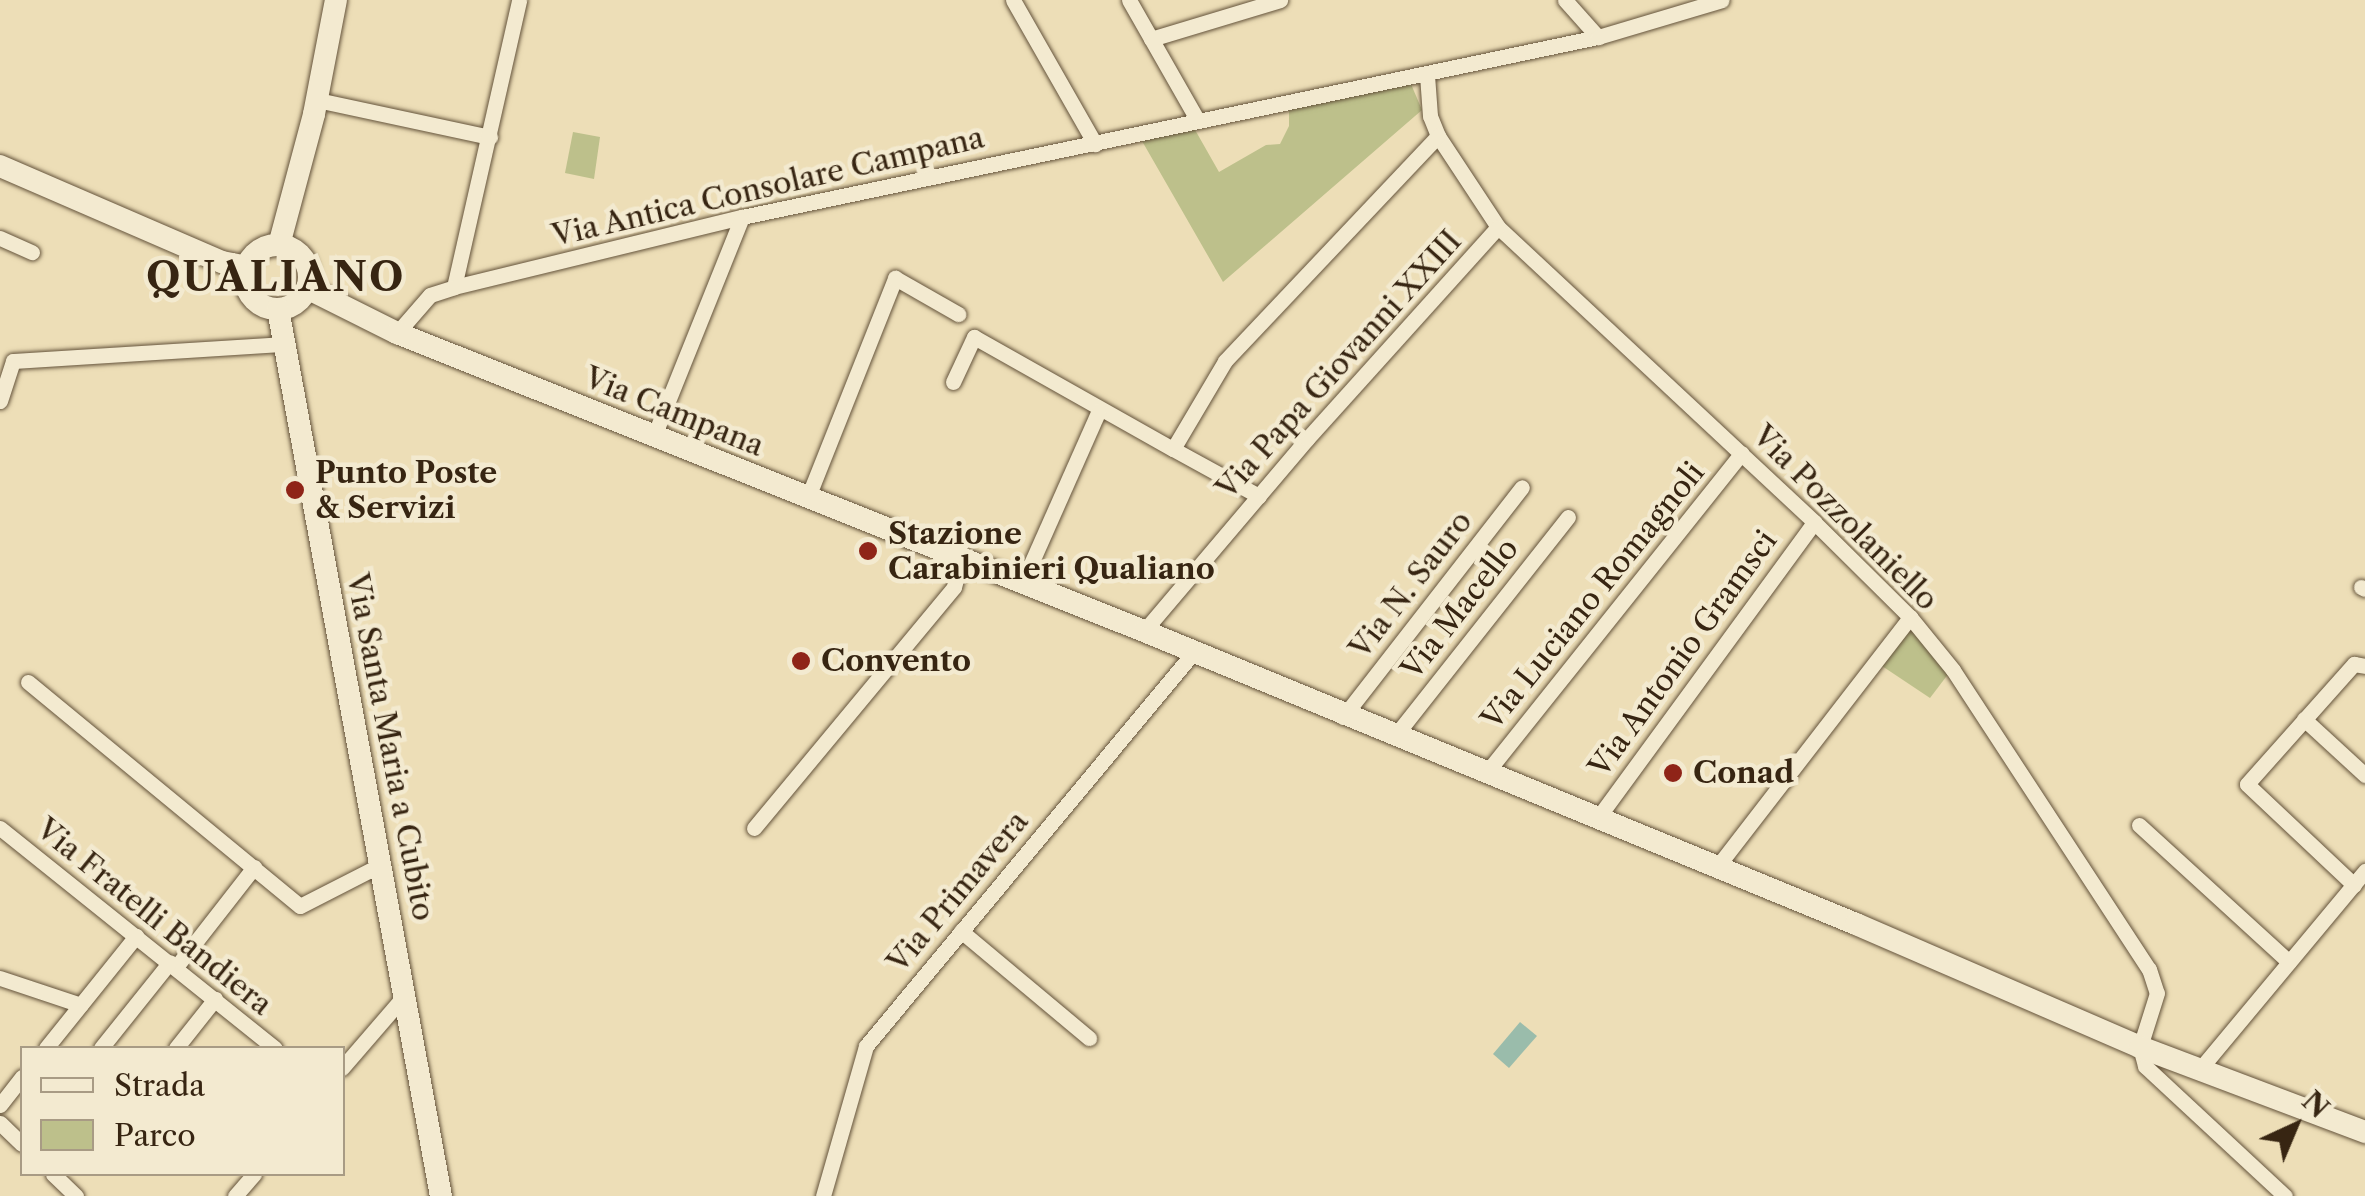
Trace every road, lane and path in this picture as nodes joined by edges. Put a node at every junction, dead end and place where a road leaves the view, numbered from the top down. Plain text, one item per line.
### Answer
1 (336, 0) edge
2 (519, 0) edge
3 (1014, 0) edge
4 (1129, 0) edge
5 (1280, 0) edge
6 (1565, 0) edge
7 (1709, 2) edge
8 (1598, 37) junction
9 (1151, 39) junction
10 (1427, 75) junction
11 (317, 100) junction
12 (1198, 120) junction
13 (490, 136) junction
14 (1438, 136) junction
15 (1095, 144) junction
16 (0, 166) edge
17 (742, 217) junction
18 (1498, 227) junction
19 (0, 238) edge
20 (279, 246) junction
21 (32, 252) dead end
22 (246, 268) junction
23 (454, 287) junction
24 (307, 288) junction
25 (278, 309) junction
26 (958, 314) dead end
27 (397, 332) junction
28 (285, 344) junction
29 (953, 382) dead end
30 (0, 401) edge
31 (1099, 410) junction
32 (654, 436) junction
33 (1173, 450) junction
34 (1742, 453) junction
35 (1522, 487) dead end
36 (1259, 496) junction
37 (808, 497) junction
38 (1568, 517) dead end
39 (1814, 522) junction
40 (961, 560) junction
41 (1022, 584) junction
42 (1910, 616) junction
43 (1144, 630) junction
44 (1193, 654) junction
45 (2365, 666) edge
46 (28, 682) dead end
47 (1343, 716) junction
48 (2304, 719) junction
49 (1395, 736) junction
50 (1487, 772) junction
51 (2365, 775) edge
52 (1597, 819) junction
53 (2140, 825) dead end
54 (754, 828) dead end
55 (4, 838) edge
56 (382, 864) junction
57 (254, 866) junction
58 (1717, 867) junction
59 (2365, 871) edge
60 (2354, 885) junction
61 (961, 931) junction
62 (136, 936) junction
63 (2289, 962) junction
64 (173, 965) junction
65 (0, 978) edge
66 (405, 995) junction
67 (215, 999) junction
68 (81, 1005) junction
69 (1089, 1038) dead end
70 (48, 1046) edge
71 (103, 1046) edge
72 (178, 1046) edge
73 (272, 1046) edge
74 (2140, 1047) junction
75 (345, 1065) edge
76 (2200, 1069) junction
77 (20, 1079) edge
78 (0, 1104) edge
79 (0, 1122) edge
80 (2365, 1132) edge
81 (20, 1142) edge
82 (252, 1176) edge
83 (236, 1196) edge
84 (441, 1196) edge
85 (824, 1196) edge
86 (2285, 1196) edge

1 - 11 main road
2 - 13 street
3 - 15 street
4 - 9 street
5 - 9 street
6 - 8 street
7 - 8 street, Via Antica Consolare Campana
8 - 10 street, Via Antica Consolare Campana
9 - 12 street
10 - 12 street, Via Antica Consolare Campana
10 - 14 street, Via Pozzolaniello
11 - 13 street
11 - 20 main road
12 - 15 street, Via Antica Consolare Campana
13 - 23 street
14 - 18 street, Via Pozzolaniello
14 - 33 street
15 - 17 street, Via Antica Consolare Campana
16 - 22 main road
17 - 23 street, Via Antica Consolare Campana
17 - 32 street
18 - 34 street, Via Pozzolaniello
18 - 36 street, Via Papa Giovanni XXIII
19 - 21 street
20 - 22 main road
20 - 24 main road
22 - 25 main road
23 - 27 street, Via Antica Consolare Campana
24 - 25 main road
24 - 27 main road, Via Campana
25 - 28 main road, Via Santa Maria a Cubito
26 - 37 street
27 - 32 main road, Via Campana
28 - 30 street
28 - 56 main road, Via Santa Maria a Cubito
29 - 31 street
31 - 33 street
31 - 41 street
32 - 37 main road, Via Campana
33 - 36 street
34 - 39 street, Via Pozzolaniello
34 - 50 street, Via Luciano Romagnoli
35 - 47 street, Via N. Sauro
36 - 43 street, Via Papa Giovanni XXIII
37 - 40 main road, Via Campana
38 - 49 street, Via Macello
39 - 42 street, Via Pozzolaniello
39 - 52 street, Via Antonio Gramsci
40 - 41 main road, Via Campana
40 - 54 street
41 - 43 main road, Via Campana
42 - 58 street
42 - 74 street, Via Pozzolaniello
43 - 44 main road, Via Campana
44 - 47 main road, Via Campana
44 - 61 street, Via Primavera
45 - 48 street
46 - 57 street
47 - 49 main road, Via Campana
48 - 51 street
48 - 60 street
49 - 50 main road, Via Campana
50 - 52 main road, Via Campana
52 - 58 main road, Via Campana
53 - 63 street
55 - 62 street, Via Fratelli Bandiera
56 - 57 street
56 - 66 main road, Via Santa Maria a Cubito
57 - 64 street
58 - 74 main road, Via Campana
59 - 60 street
60 - 63 street
61 - 69 street
61 - 85 street, Via Primavera
62 - 64 street, Via Fratelli Bandiera
62 - 68 street
63 - 76 street
64 - 67 street, Via Fratelli Bandiera
64 - 71 street
65 - 68 street
66 - 75 street
66 - 84 main road, Via Santa Maria a Cubito
67 - 72 street
67 - 73 street, Via Fratelli Bandiera
68 - 70 street
74 - 76 main road, Via Campana
74 - 86 street
76 - 80 main road, Via Campana
77 - 78 street
79 - 81 street
82 - 83 street

